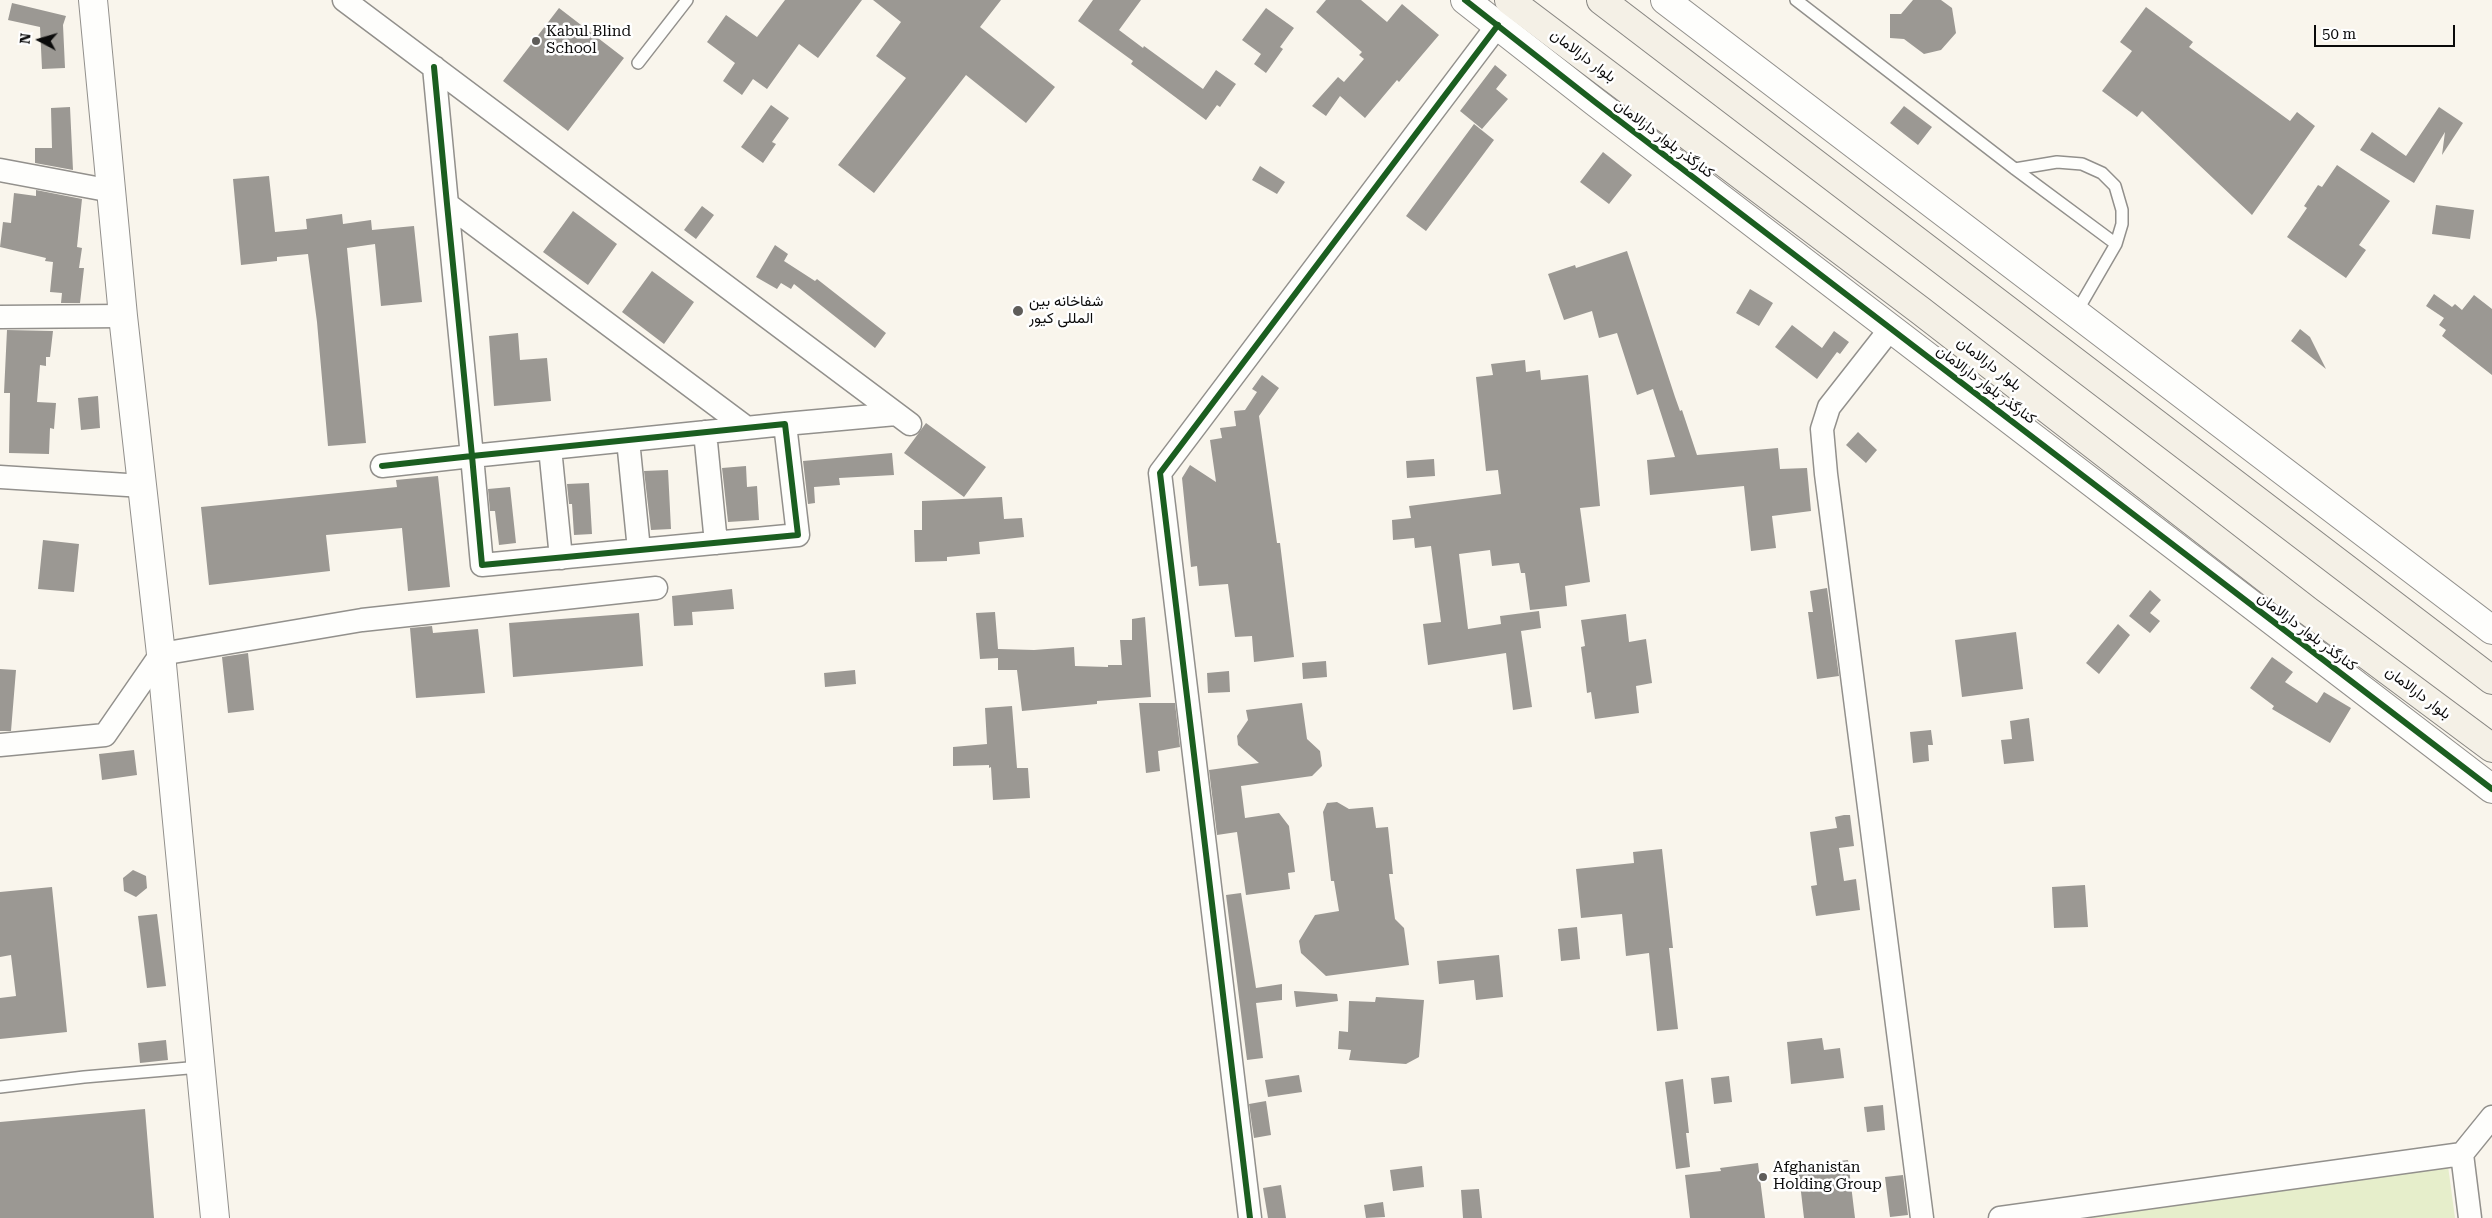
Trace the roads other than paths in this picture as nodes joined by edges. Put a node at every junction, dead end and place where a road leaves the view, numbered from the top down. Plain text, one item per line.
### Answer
1 (93, 0) edge
2 (344, 0) edge
3 (687, 0) edge
4 (1465, 0) edge
5 (1601, 0) edge
6 (1665, 0) edge
7 (1796, 0) edge
8 (1514, 2) edge
9 (1498, 25) junction
10 (638, 63) dead end
11 (434, 67) junction
12 (2015, 169) junction
13 (0, 170) edge
14 (112, 191) junction
15 (447, 204) junction
16 (2116, 244) junction
17 (2076, 314) junction
18 (0, 316) edge
19 (123, 316) junction
20 (1891, 328) junction
21 (785, 424) junction
22 (747, 428) junction
23 (705, 432) junction
24 (628, 440) junction
25 (550, 448) junction
26 (472, 456) junction
27 (382, 466) dead end
28 (0, 477) edge
29 (143, 486) junction
30 (716, 543) junction
31 (638, 550) junction
32 (561, 558) junction
33 (656, 588) dead end
34 (2492, 630) edge
35 (161, 654) junction
36 (2492, 680) edge
37 (0, 744) edge
38 (2492, 748) edge
39 (2492, 789) edge
40 (200, 1067) junction
41 (0, 1087) edge
42 (2492, 1116) edge
43 (2462, 1154) junction
44 (215, 1218) edge
45 (1250, 1218) edge
46 (1922, 1218) edge
47 (2000, 1218) edge
48 (2470, 1218) edge

1 - 14 street
2 - 11 street
3 - 10 lane
4 - 9 street, کنارگذر بلوار دارالامان
5 - 36 main road
6 - 17 street
7 - 12 lane
8 - 38 main road, بلوار دارالامان
9 - 20 street, کنارگذر بلوار دارالامان
9 - 45 street
11 - 15 street
11 - 21 street
12 - 16 lane
12 - 16 lane
13 - 14 street
14 - 19 street
15 - 22 street
15 - 26 street
16 - 17 lane
17 - 34 street
18 - 19 street
19 - 29 street
20 - 39 street, کنارگذر بلوار دارالامان
20 - 46 street
21 - 22 street
21 - 30 street
22 - 23 street
23 - 24 street
23 - 30 street
24 - 25 street
24 - 31 street
25 - 26 street
25 - 32 street
26 - 27 street
26 - 32 street
28 - 29 street
29 - 35 street
30 - 31 street
31 - 32 street
33 - 35 street
35 - 37 street
35 - 40 street
40 - 41 lane
40 - 44 street
42 - 43 street
43 - 47 street
43 - 48 street

